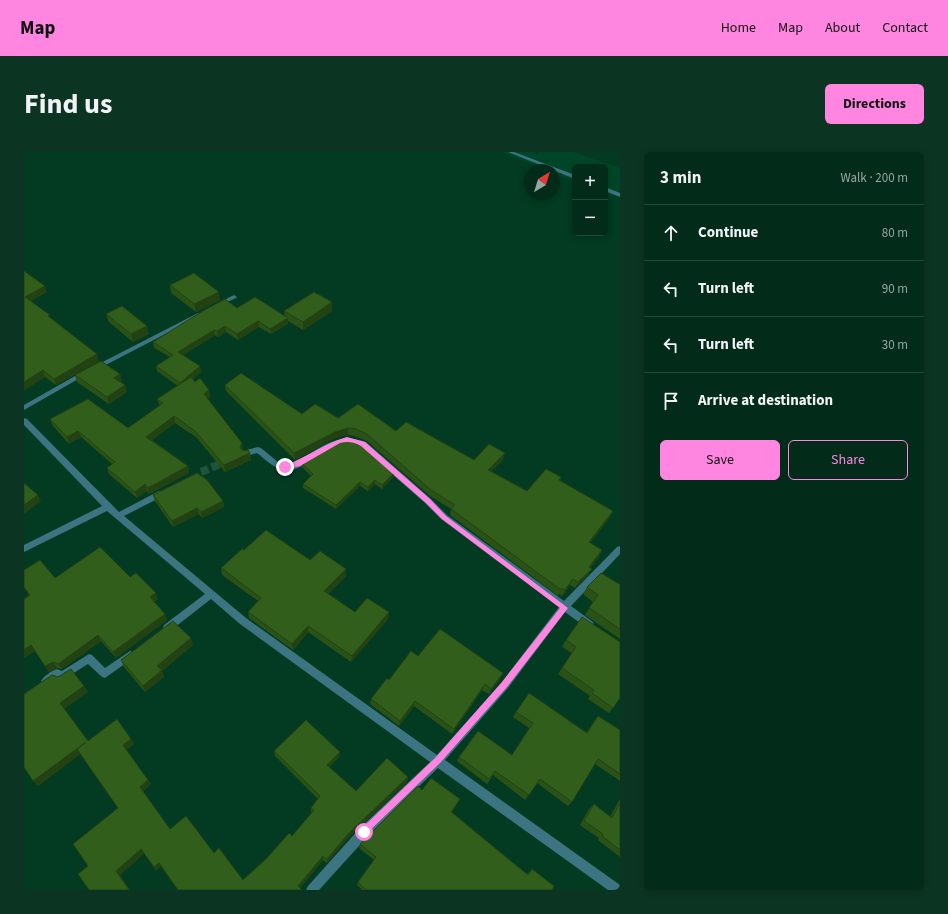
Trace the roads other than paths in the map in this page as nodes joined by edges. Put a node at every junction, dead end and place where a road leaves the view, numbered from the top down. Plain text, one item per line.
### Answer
1 (510, 152) edge
2 (572, 176) edge
3 (608, 190) edge
4 (620, 195) edge
5 (234, 296) dead end
6 (213, 307) edge
7 (206, 310) edge
8 (24, 408) edge
9 (24, 421) edge
10 (246, 453) edge
11 (167, 490) edge
12 (108, 507) junction
13 (118, 516) junction
14 (24, 549) edge
15 (620, 549) edge
16 (212, 594) junction
17 (564, 608) junction
18 (595, 629) edge
19 (162, 632) edge
20 (137, 650) edge
21 (41, 685) edge
22 (438, 761) junction
23 (312, 890) edge
24 (617, 890) edge

1 - 2 street
3 - 4 street
5 - 6 street
7 - 8 street
9 - 12 street
10 - 17 street
11 - 13 street
12 - 13 street
12 - 14 street
13 - 16 street
15 - 17 street
16 - 19 street
16 - 22 street
17 - 18 street
17 - 22 street
20 - 21 street
22 - 23 street
22 - 24 street

